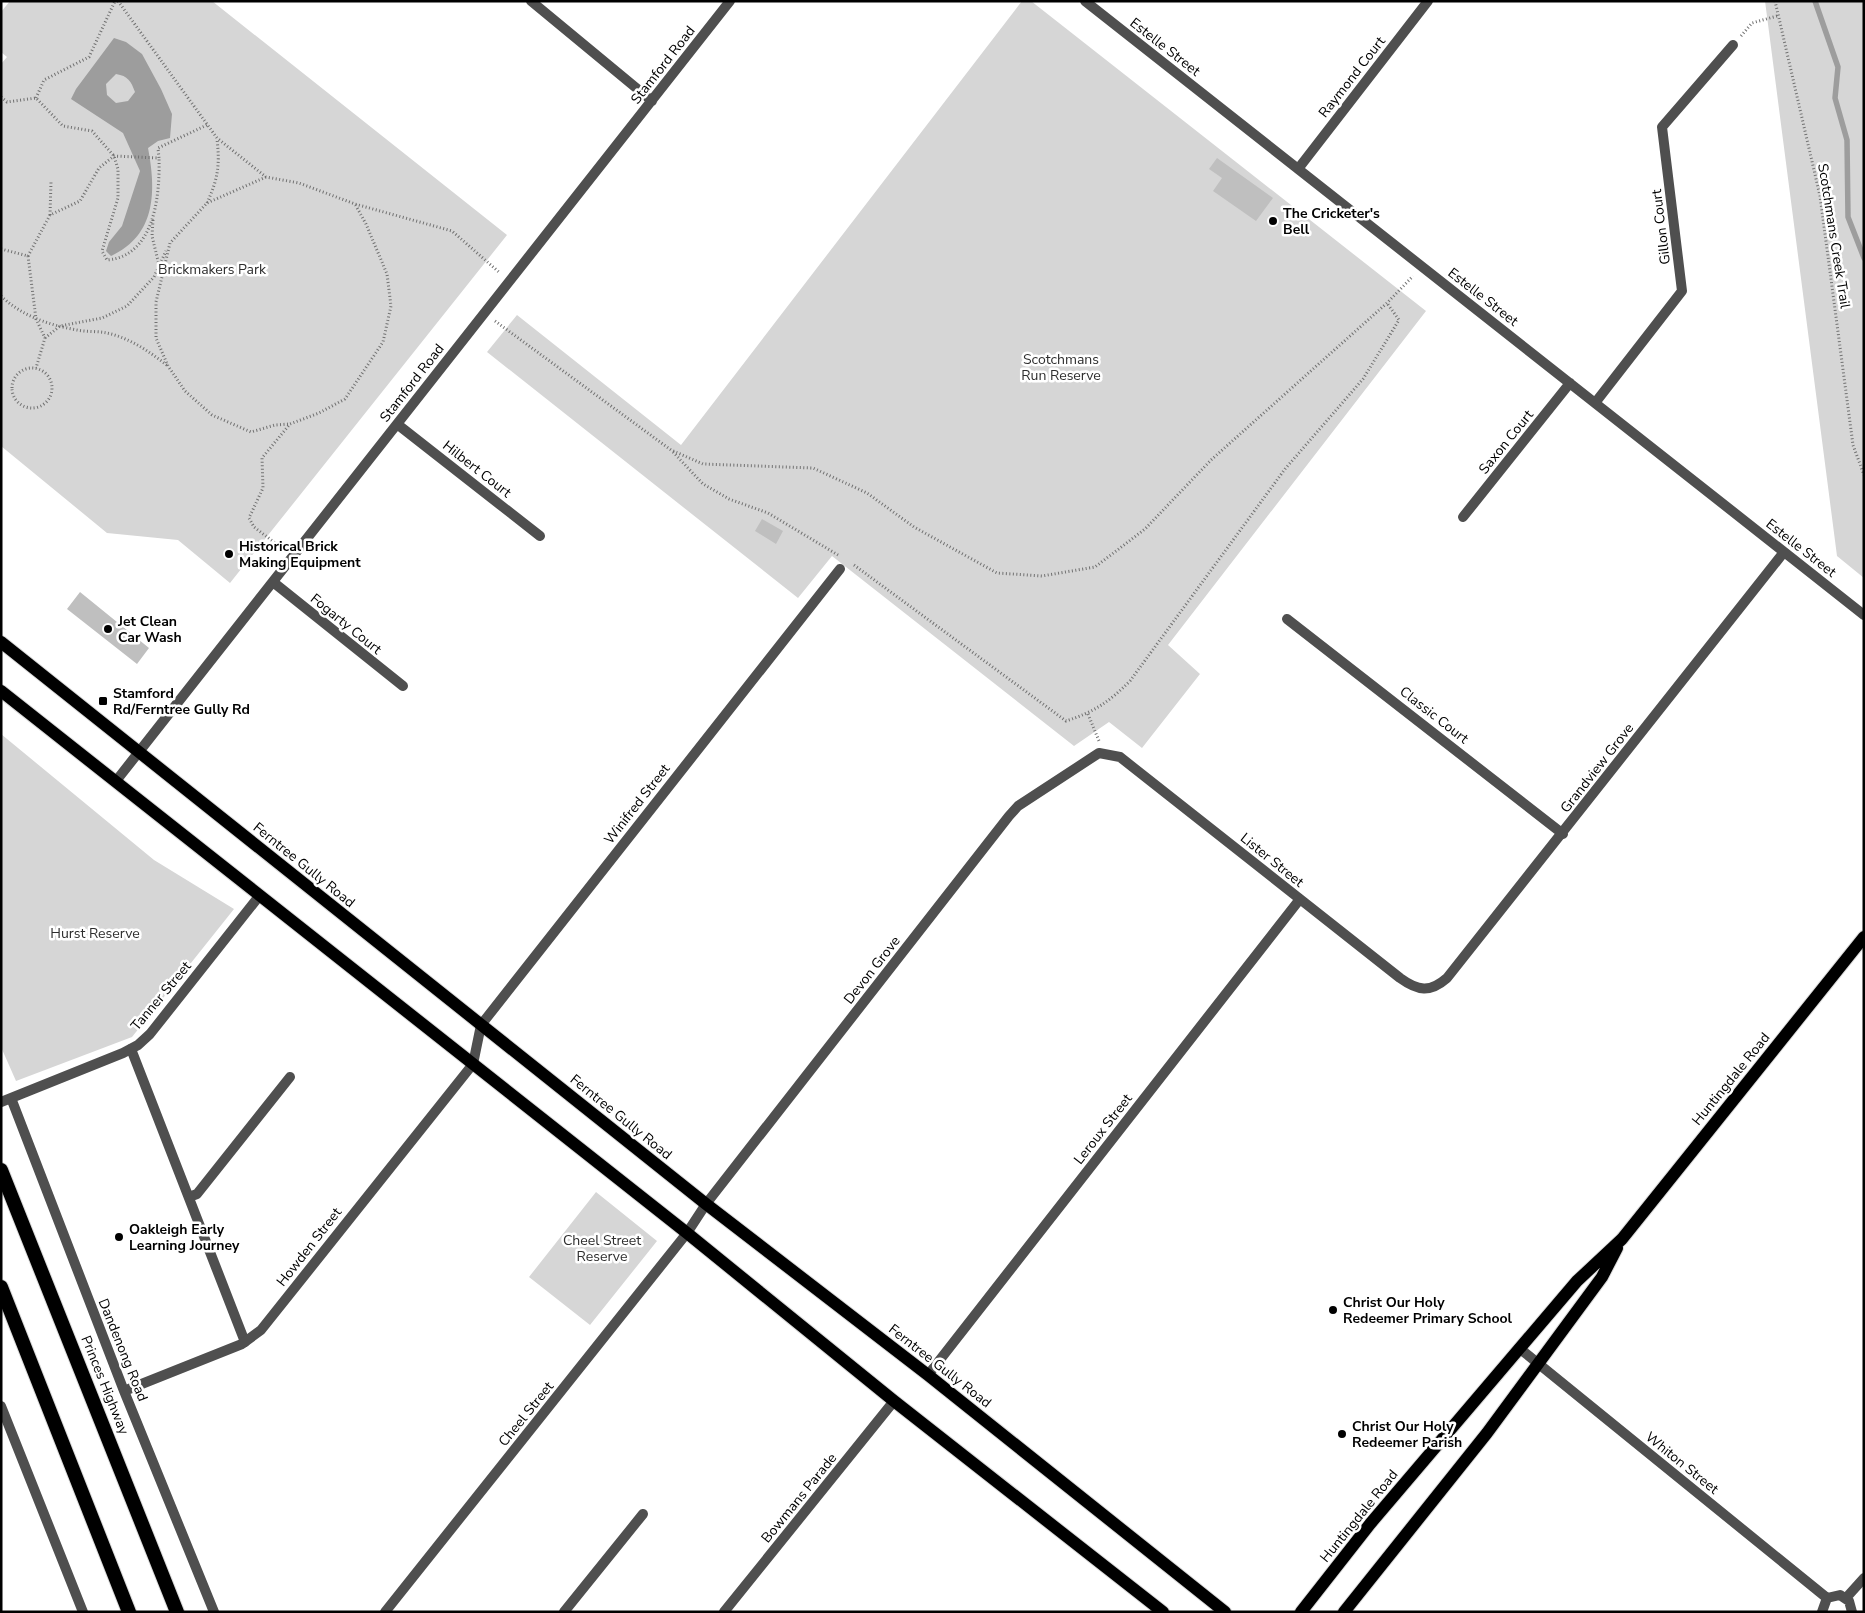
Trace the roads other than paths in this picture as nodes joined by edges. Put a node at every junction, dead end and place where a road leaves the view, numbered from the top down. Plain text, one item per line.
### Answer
1 (531, 1) edge
2 (730, 1) edge
3 (1428, 1) edge
4 (1091, 3) edge
5 (1733, 45) road end
6 (652, 101) junction
7 (1298, 169) junction
8 (1570, 383) junction
9 (1595, 403) junction
10 (397, 424) junction
11 (1463, 517) dead end
12 (540, 536) dead end
13 (1784, 552) junction
14 (841, 563) road end
15 (273, 582) junction
16 (1864, 615) edge
17 (1287, 619) dead end
18 (1, 642) edge
19 (403, 686) dead end
20 (1, 691) edge
21 (139, 752) junction
22 (1104, 753) joint
23 (116, 781) junction
24 (1563, 834) junction
25 (260, 895) junction
26 (1300, 899) junction
27 (1864, 938) edge
28 (1422, 990) joint
29 (481, 1025) junction
30 (131, 1049) junction
31 (473, 1064) junction
32 (290, 1077) dead end
33 (6, 1100) edge
34 (1, 1170) edge
35 (189, 1197) junction
36 (706, 1204) junction
37 (688, 1233) junction
38 (1622, 1239) junction
39 (1, 1288) edge
40 (245, 1342) junction
41 (1519, 1348) junction
42 (1538, 1364) junction
43 (928, 1375) junction
44 (124, 1390) junction
45 (894, 1401) junction
46 (1, 1406) edge
47 (643, 1514) dead end
48 (1864, 1578) edge
49 (1828, 1598) junction
50 (1846, 1598) junction
51 (83, 1612) edge
52 (129, 1612) edge
53 (177, 1612) edge
54 (214, 1612) edge
55 (385, 1612) edge
56 (564, 1612) edge
57 (724, 1612) edge
58 (1163, 1612) edge
59 (1225, 1612) edge
60 (1301, 1612) edge
61 (1344, 1612) edge
62 (1822, 1612) edge
63 (1852, 1612) edge

1 - 6 street
2 - 6 street, Stamford Road
3 - 7 street, Raymond Court
4 - 7 street, Estelle Street
5 - 9 street, Gillon Court
6 - 10 street, Stamford Road
7 - 8 street, Estelle Street
8 - 9 street, Estelle Street
8 - 11 street, Saxon Court
9 - 13 street, Estelle Street
10 - 12 street, Hilbert Court
10 - 15 street, Stamford Road
13 - 16 street, Estelle Street
13 - 24 street, Grandview Grove
14 - 29 street, Winifred Street
15 - 19 street, Fogarty Court
15 - 21 street, Stamford Road
17 - 24 street, Classic Court
18 - 21 main road, Ferntree Gully Road
20 - 23 main road
21 - 23 street, Stamford Road
21 - 29 main road, Ferntree Gully Road
22 - 26 street, Lister Street
22 - 36 street, Devon Grove
23 - 25 main road
24 - 28 street, Grandview Grove
25 - 30 street, Tanner Street
25 - 31 main road
26 - 28 street, Lister Street
26 - 43 street, Leroux Street
27 - 38 main road, Huntingdale Road
29 - 31 street, Winifred Street
29 - 36 main road, Ferntree Gully Road
30 - 33 street, Tanner Street
30 - 35 street
31 - 37 main road
31 - 40 street, Howden Street
32 - 35 street
33 - 44 street, Dandenong Road
34 - 53 highway, Princes Highway
35 - 40 street
36 - 37 street, Devon Grove
36 - 43 main road, Ferntree Gully Road
37 - 45 main road
37 - 55 street, Cheel Street
38 - 41 main road, Huntingdale Road
38 - 42 main road, Huntingdale Road
39 - 52 highway
40 - 44 street, Howden Street
41 - 42 street, Whiton Street
41 - 60 main road, Huntingdale Road
42 - 49 street, Whiton Street
42 - 61 main road, Huntingdale Road
43 - 59 main road, Ferntree Gully Road
44 - 54 street, Dandenong Road
45 - 57 street, Bowmans Parade
45 - 58 main road
46 - 51 street
47 - 56 street
48 - 50 street
49 - 50 street
49 - 62 street
50 - 63 street

